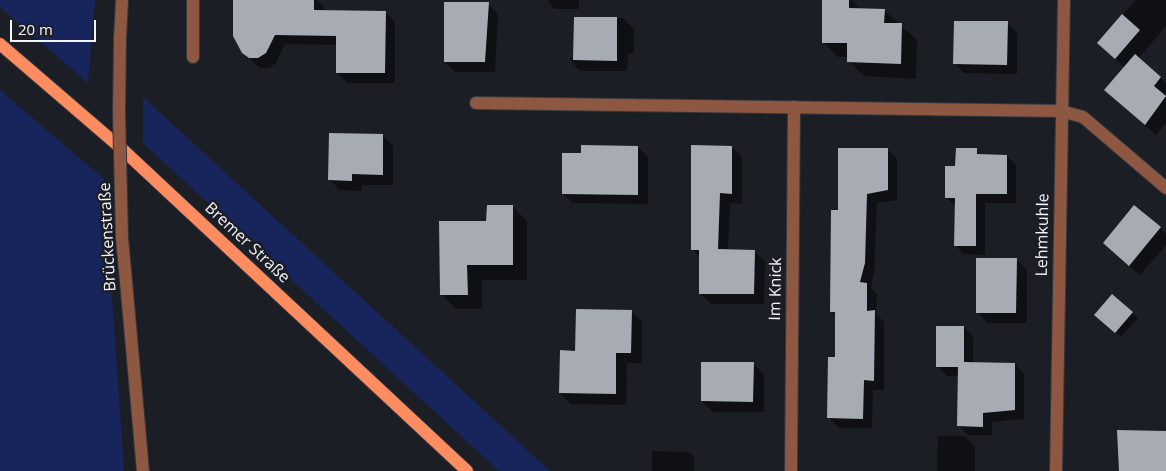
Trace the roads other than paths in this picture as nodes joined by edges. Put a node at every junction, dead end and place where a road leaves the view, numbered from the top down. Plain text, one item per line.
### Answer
1 (122, 0) edge
2 (193, 0) edge
3 (1064, 0) edge
4 (0, 44) edge
5 (192, 57) dead end
6 (476, 103) dead end
7 (794, 107) junction
8 (1061, 111) junction
9 (1166, 188) edge
10 (144, 471) edge
11 (467, 471) edge
12 (790, 471) edge
13 (1056, 471) edge

1 - 10 street, Brückenstraße, bridge
2 - 5 street
3 - 8 street, Lehmkuhle
4 - 11 main road, Bremer Straße
6 - 7 street
7 - 8 street
7 - 12 street, Im Knick
8 - 9 street
8 - 13 street, Lehmkuhle

